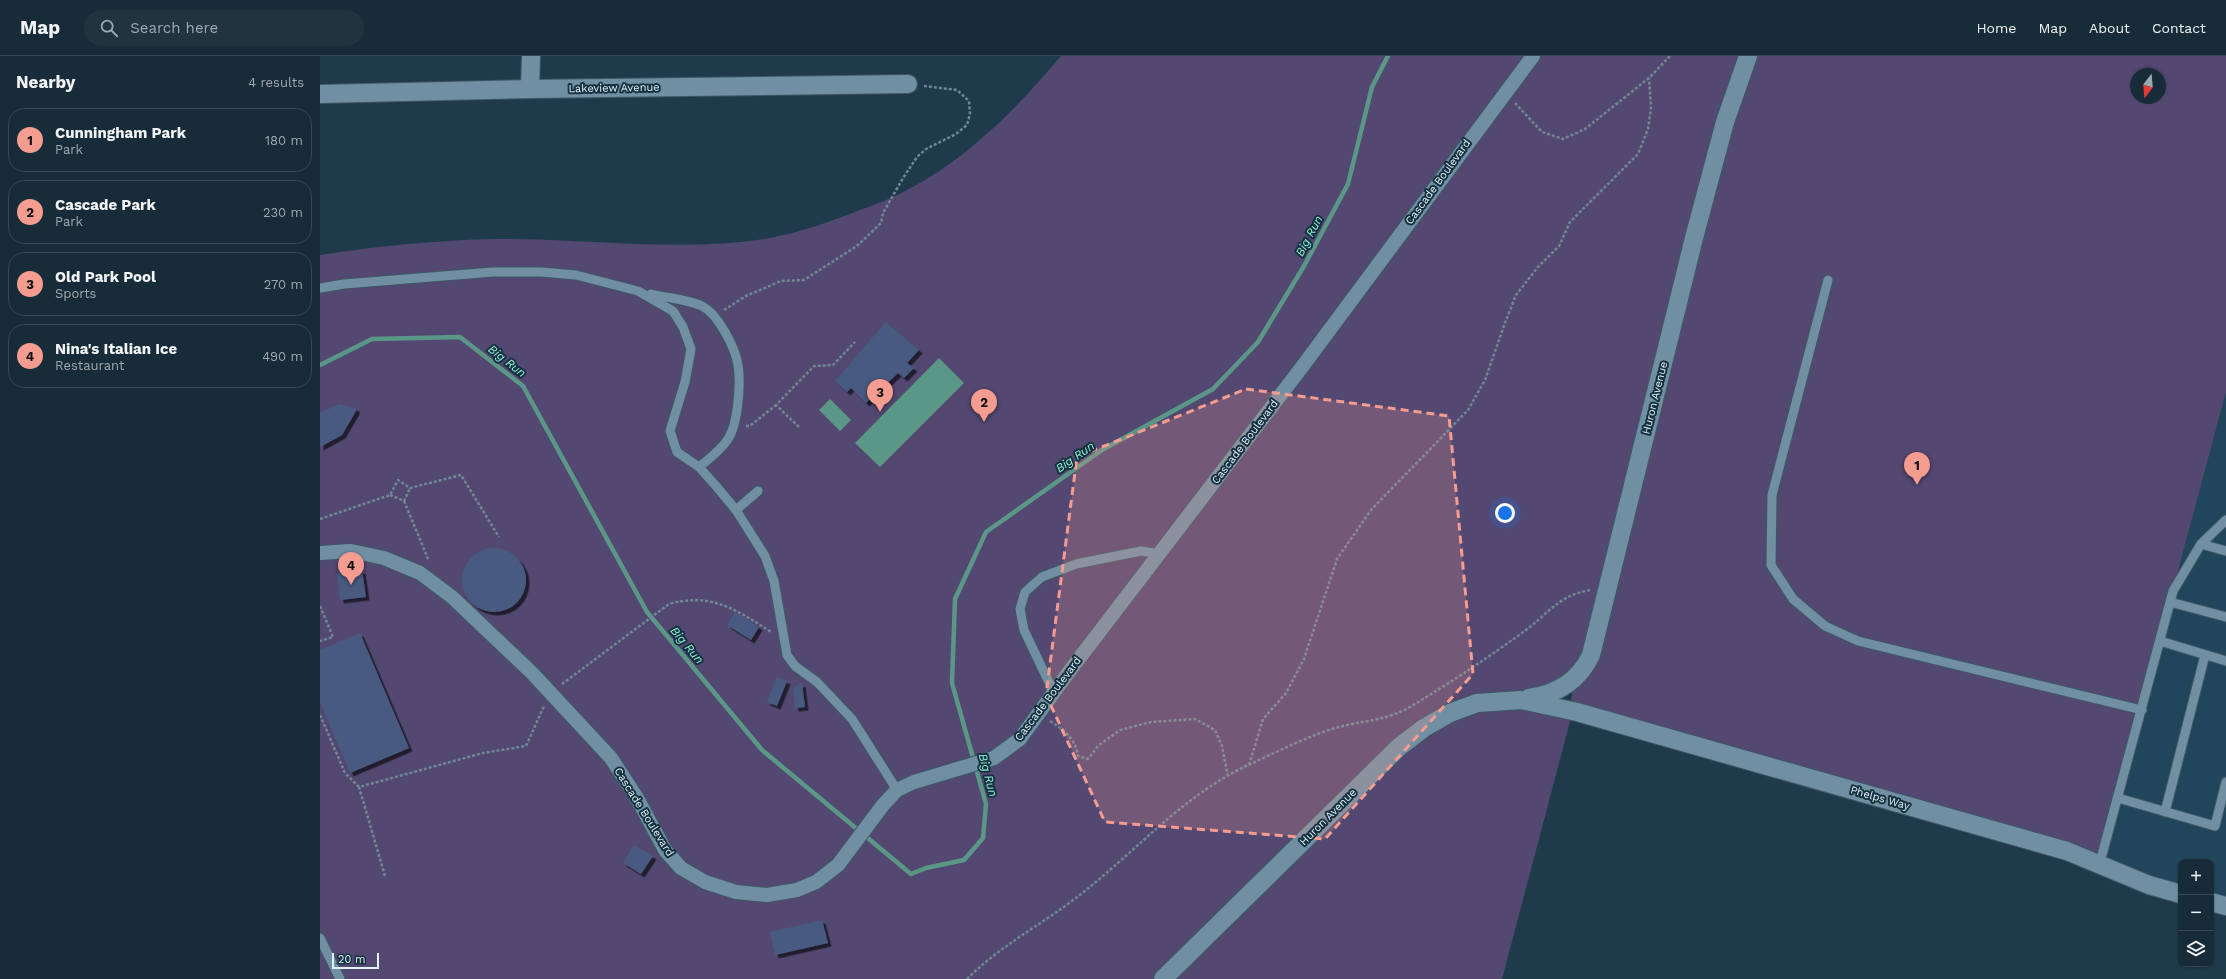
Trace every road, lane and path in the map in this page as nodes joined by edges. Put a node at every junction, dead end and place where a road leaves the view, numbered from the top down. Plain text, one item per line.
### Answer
1 (531, 56) edge
2 (1533, 56) edge
3 (1670, 56) edge
4 (1748, 56) edge
5 (1649, 78) junction
6 (908, 84) joint
7 (530, 89) junction
8 (1505, 92) junction
9 (320, 94) edge
10 (1828, 280) dead end
11 (320, 288) edge
12 (638, 291) junction
13 (714, 317) junction
14 (855, 342) dead end
15 (776, 405) junction
16 (799, 427) dead end
17 (733, 428) junction
18 (700, 467) junction
19 (410, 488) junction
20 (758, 491) dead end
21 (390, 495) junction
22 (404, 501) junction
23 (736, 510) junction
24 (320, 519) edge
25 (2226, 520) edge
26 (499, 537) dead end
27 (2201, 544) junction
28 (2226, 551) edge
29 (320, 553) edge
30 (1160, 554) junction
31 (440, 588) junction
32 (1607, 592) junction
33 (2170, 602) junction
34 (320, 606) edge
35 (2226, 617) edge
36 (784, 640) junction
37 (320, 641) edge
38 (2160, 642) junction
39 (2205, 655) junction
40 (2226, 661) edge
41 (1579, 674) junction
42 (550, 692) junction
43 (1054, 693) junction
44 (1518, 700) junction
45 (2142, 710) junction
46 (1578, 712) junction
47 (1039, 714) junction
48 (320, 715) edge
49 (1249, 765) junction
50 (1228, 777) junction
51 (2226, 782) edge
52 (359, 787) junction
53 (897, 790) junction
54 (2118, 798) junction
55 (2166, 812) junction
56 (2099, 866) junction
57 (385, 876) dead end
58 (2178, 893) edge
59 (2214, 903) edge
60 (2226, 906) edge
61 (320, 938) edge
62 (340, 979) edge
63 (967, 979) edge
64 (1163, 979) edge

1 - 7 street
2 - 8 street, Cascade Boulevard
3 - 5 path
4 - 32 street, Huron Avenue
5 - 8 path
5 - 49 path
6 - 7 street, Lakeview Avenue
6 - 13 path
7 - 9 street, Lakeview Avenue
8 - 30 street, Cascade Boulevard
10 - 45 lane
11 - 12 lane
12 - 13 lane
12 - 18 lane
13 - 17 lane
14 - 15 path
15 - 16 path
15 - 17 path
17 - 18 lane
18 - 23 lane
19 - 21 path
19 - 22 path
19 - 26 path
20 - 23 lane
21 - 22 path
21 - 24 path
22 - 31 path
23 - 36 lane
25 - 27 lane
27 - 28 lane
27 - 33 lane
29 - 31 street, Cascade Boulevard
30 - 43 street, Cascade Boulevard
30 - 43 lane
31 - 42 street, Cascade Boulevard
32 - 41 street, Huron Avenue
32 - 49 path
33 - 35 lane
33 - 38 lane
34 - 37 path
36 - 42 path
36 - 53 lane
38 - 39 lane
38 - 45 lane
39 - 40 lane
39 - 55 lane
41 - 44 street, Huron Avenue
41 - 46 street
42 - 52 path
42 - 53 street, Cascade Boulevard
43 - 47 street, Cascade Boulevard
44 - 46 street, Huron Avenue
44 - 64 street, Huron Avenue
45 - 54 lane
46 - 56 street, Phelps Way
47 - 50 path
47 - 53 street, Cascade Boulevard
48 - 52 path
49 - 50 path
50 - 63 path
51 - 55 lane
52 - 57 path
54 - 55 lane
54 - 56 lane
56 - 58 street, Phelps Way
59 - 60 street
61 - 62 lane

